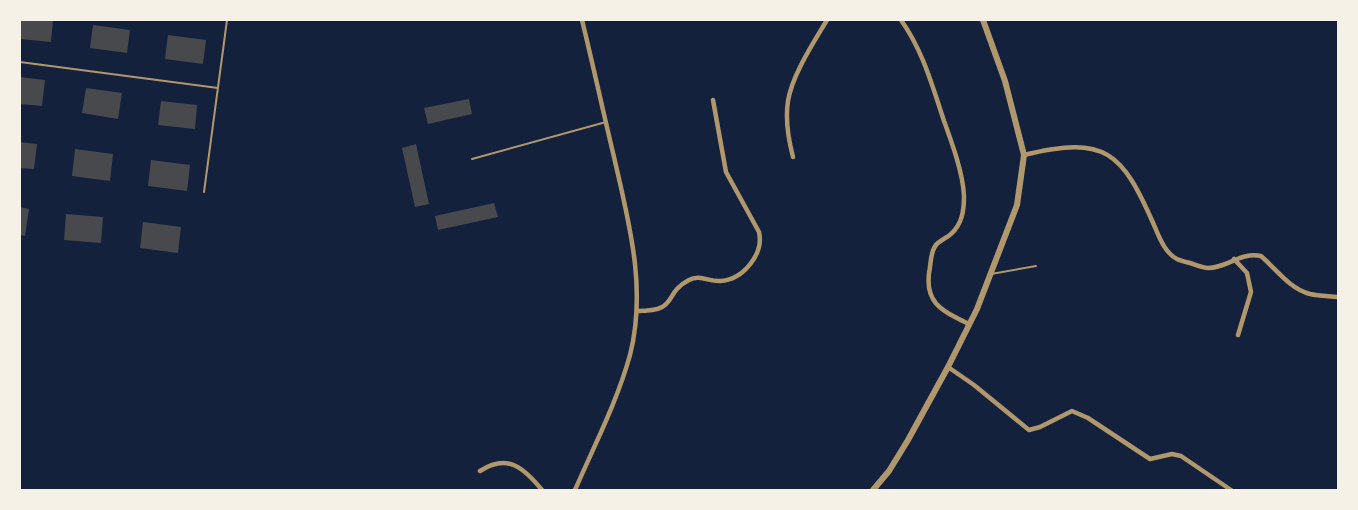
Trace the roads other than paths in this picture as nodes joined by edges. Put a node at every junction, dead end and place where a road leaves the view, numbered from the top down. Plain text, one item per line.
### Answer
1 (227, 20) edge
2 (582, 20) edge
3 (827, 20) edge
4 (901, 20) edge
5 (983, 20) edge
6 (20, 62) edge
7 (218, 88) junction
8 (712, 100) dead end
9 (606, 122) junction
10 (1024, 154) junction
11 (793, 157) dead end
12 (472, 159) dead end
13 (204, 192) dead end
14 (1234, 259) junction
15 (1036, 266) dead end
16 (991, 274) junction
17 (1338, 297) edge
18 (637, 311) junction
19 (969, 324) junction
20 (1238, 335) dead end
21 (948, 367) junction
22 (480, 471) dead end
23 (542, 490) edge
24 (575, 490) edge
25 (873, 490) edge
26 (1230, 490) edge

1 - 7 lane
2 - 9 street
3 - 11 street
4 - 19 street
5 - 10 street
6 - 7 lane
7 - 13 lane
8 - 18 street
9 - 12 lane
9 - 18 street
10 - 14 street
10 - 16 street
14 - 17 street
14 - 20 street
15 - 16 lane
16 - 19 street
18 - 24 street
19 - 21 street
21 - 25 street
21 - 26 street
22 - 23 street

